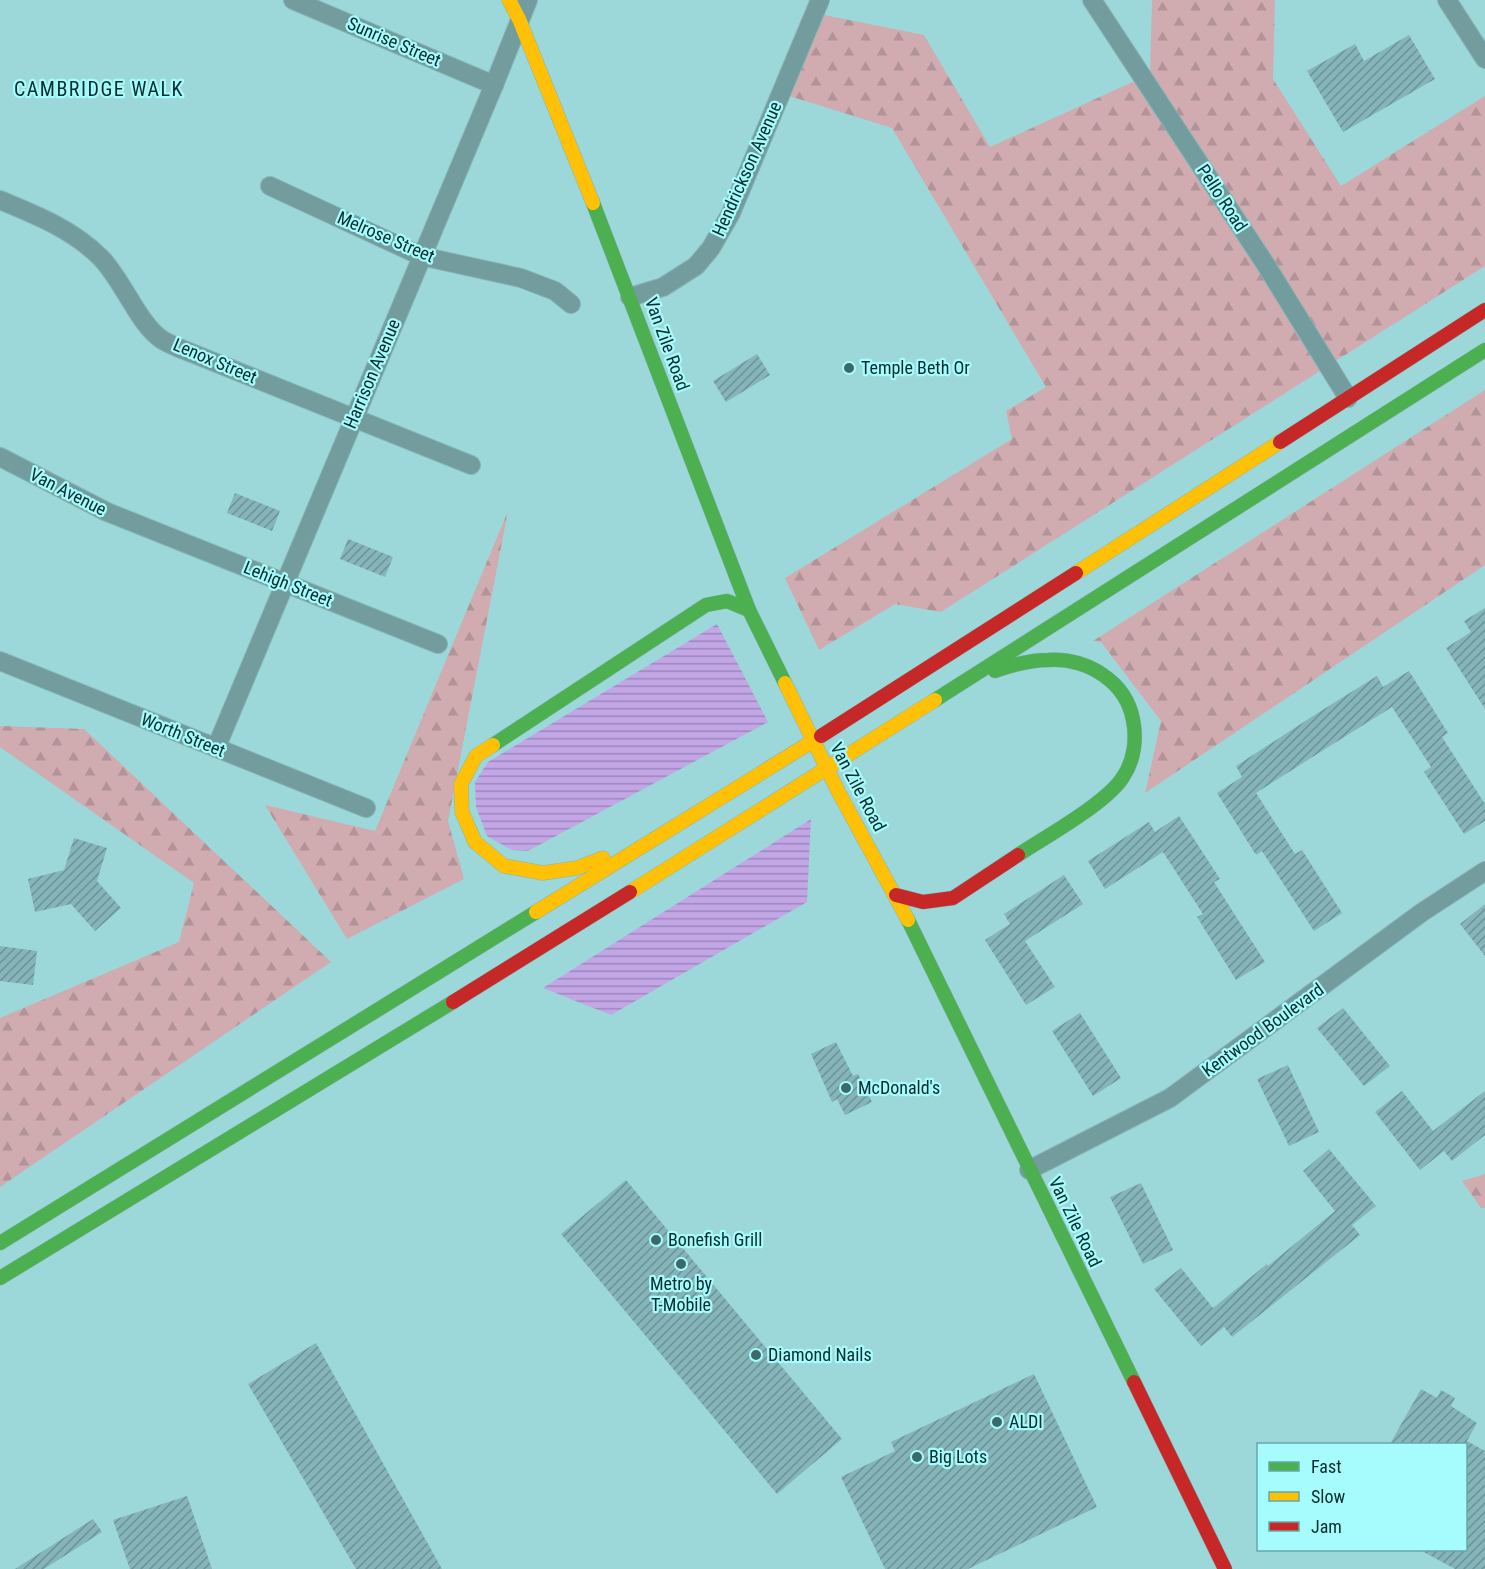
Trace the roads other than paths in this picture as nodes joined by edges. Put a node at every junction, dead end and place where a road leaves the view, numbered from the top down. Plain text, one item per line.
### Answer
1 (294, 0) edge
2 (509, 0) edge
3 (528, 0) edge
4 (820, 0) edge
5 (1092, 0) edge
6 (1448, 0) edge
7 (519, 19) junction
8 (1485, 59) edge
9 (494, 85) junction
10 (270, 186) dead end
11 (0, 200) edge
12 (421, 256) junction
13 (630, 297) junction
14 (571, 304) dead end
15 (1485, 310) edge
16 (1485, 350) edge
17 (1348, 398) junction
18 (354, 418) junction
19 (0, 457) edge
20 (471, 465) dead end
21 (138, 524) joint
22 (285, 583) junction
23 (749, 610) junction
24 (438, 644) dead end
25 (0, 661) edge
26 (962, 683) junction
27 (814, 741) junction
28 (216, 748) junction
29 (828, 769) junction
30 (366, 808) dead end
31 (658, 837) junction
32 (1485, 871) edge
33 (896, 895) junction
34 (1029, 1170) junction
35 (0, 1243) edge
36 (0, 1278) edge
37 (1225, 1569) edge

1 - 9 street, Sunrise Street
2 - 7 main road, Van Zile Road
3 - 7 street, Harrison Avenue
4 - 13 street, Hendrickson Avenue
5 - 17 street, Pello Road
6 - 8 street
7 - 9 street, Harrison Avenue
7 - 13 main road, Van Zile Road
9 - 12 street, Harrison Avenue
10 - 12 street, Melrose Street
11 - 18 street, Lenox Street
12 - 14 street, Melrose Street
12 - 18 street, Harrison Avenue
13 - 23 main road, Van Zile Road
15 - 17 main road
16 - 26 main road
17 - 27 main road
18 - 20 street, Lenox Street
18 - 22 street, Harrison Avenue
19 - 21 street, Van Avenue
21 - 22 street, Lehigh Street
22 - 24 street, Lehigh Street
22 - 28 street, Harrison Avenue
23 - 27 main road, Van Zile Road
23 - 31 main road
25 - 28 street, Worth Street
26 - 29 main road
26 - 33 main road
27 - 29 main road, Van Zile Road
27 - 31 main road
28 - 30 street, Worth Street
29 - 33 main road, Van Zile Road
29 - 36 main road
31 - 35 main road
32 - 34 street, Kentwood Boulevard
33 - 34 main road, Van Zile Road
34 - 37 main road, Van Zile Road

